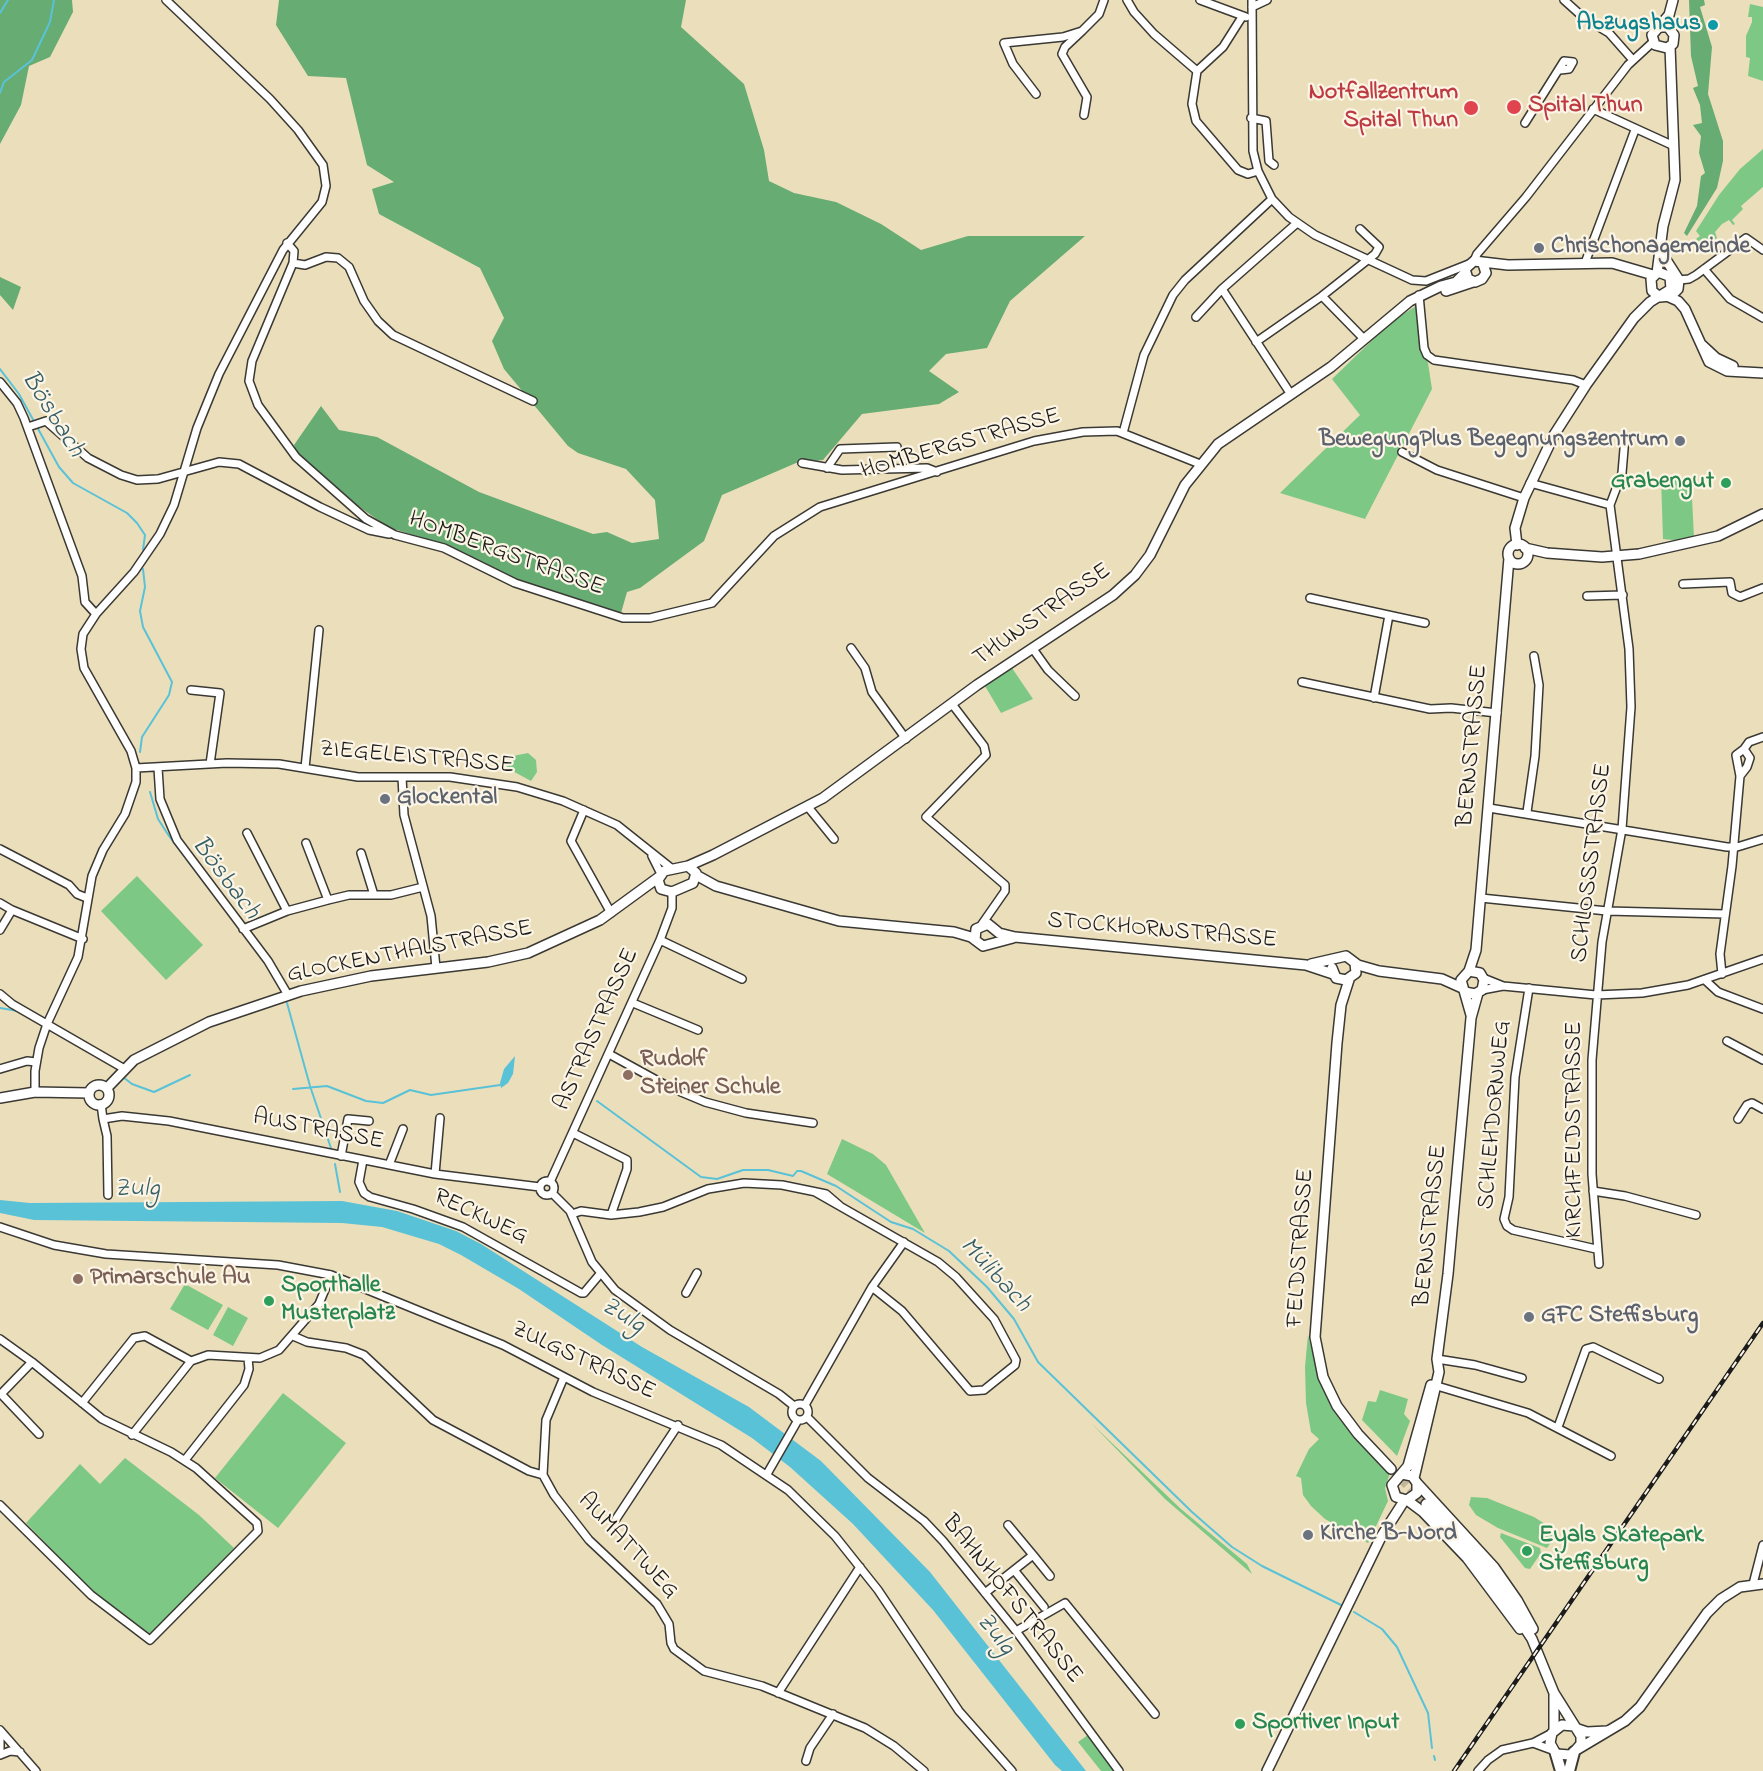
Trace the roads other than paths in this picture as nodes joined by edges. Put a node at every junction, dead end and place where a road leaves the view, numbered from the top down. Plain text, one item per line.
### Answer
1 (166, 0) edge
2 (1104, 0) edge
3 (1127, 0) edge
4 (1200, 0) edge
5 (1267, 0) edge
6 (1564, 0) edge
7 (1673, 0) edge
8 (1252, 3) edge
9 (1669, 15) junction
10 (1242, 17) junction
11 (1252, 17) junction
12 (1660, 27) junction
13 (1671, 29) junction
14 (1082, 31) junction
15 (1656, 45) junction
16 (1670, 46) junction
17 (1632, 59) junction
18 (1560, 70) dead end
19 (1197, 72) junction
20 (1670, 72) junction
21 (1036, 94) dead end
22 (1593, 109) junction
23 (1084, 114) dead end
24 (1251, 118) junction
25 (1525, 123) dead end
26 (1635, 130) junction
27 (1674, 146) junction
28 (1274, 165) dead end
29 (1258, 171) junction
30 (1272, 199) junction
31 (1297, 223) junction
32 (1360, 229) dead end
33 (287, 243) junction
34 (1763, 250) edge
35 (1661, 252) junction
36 (1366, 260) junction
37 (1585, 262) junction
38 (293, 263) junction
39 (1508, 265) junction
40 (1632, 269) junction
41 (1704, 269) junction
42 (1471, 271) junction
43 (1447, 273) junction
44 (1655, 274) junction
45 (1675, 278) junction
46 (1650, 287) junction
47 (1222, 290) junction
48 (1424, 293) junction
49 (1322, 296) junction
50 (1664, 297) junction
51 (1638, 313) junction
52 (1196, 317) dead end
53 (1763, 318) edge
54 (1364, 339) junction
55 (1256, 342) junction
56 (1701, 344) junction
57 (1763, 368) edge
58 (1763, 373) edge
59 (0, 382) edge
60 (1586, 385) junction
61 (1290, 393) junction
62 (533, 401) dead end
63 (33, 424) junction
64 (1123, 433) junction
65 (1625, 437) dead end
66 (897, 447) dead end
67 (1402, 452) dead end
68 (802, 463) dead end
69 (1200, 464) junction
70 (827, 468) junction
71 (186, 471) junction
72 (937, 472) junction
73 (1530, 483) junction
74 (1524, 498) junction
75 (1611, 505) junction
76 (1763, 514) edge
77 (395, 535) junction
78 (1521, 546) junction
79 (1547, 553) junction
80 (1617, 557) junction
81 (1509, 558) junction
82 (1522, 562) junction
83 (1508, 581) junction
84 (1683, 584) dead end
85 (1763, 588) edge
86 (1623, 595) junction
87 (1587, 596) dead end
88 (1310, 598) dead end
89 (96, 614) junction
90 (1389, 615) junction
91 (1425, 623) dead end
92 (319, 630) dead end
93 (851, 648) dead end
94 (1033, 649) junction
95 (1534, 656) dead end
96 (1302, 682) dead end
97 (191, 690) dead end
98 (1075, 696) dead end
99 (1374, 698) junction
100 (952, 704) junction
101 (1497, 713) junction
102 (1763, 737) edge
103 (906, 739) junction
104 (1744, 748) junction
105 (210, 764) junction
106 (136, 768) junction
107 (158, 768) junction
108 (305, 768) junction
109 (1740, 776) junction
110 (402, 777) junction
111 (808, 807) junction
112 (1489, 807) junction
113 (584, 810) junction
114 (1527, 812) junction
115 (1622, 829) junction
116 (246, 833) dead end
117 (1763, 838) edge
118 (834, 839) dead end
119 (306, 843) dead end
120 (1733, 848) junction
121 (0, 849) edge
122 (361, 853) dead end
123 (651, 853) junction
124 (671, 868) junction
125 (693, 871) junction
126 (660, 875) junction
127 (691, 884) junction
128 (423, 886) junction
129 (716, 886) junction
130 (661, 889) junction
131 (640, 892) junction
132 (672, 892) junction
133 (374, 895) junction
134 (87, 898) junction
135 (1481, 898) junction
136 (328, 900) junction
137 (0, 903) edge
138 (12, 910) junction
139 (287, 911) junction
140 (1607, 911) junction
141 (611, 913) junction
142 (1725, 914) junction
143 (986, 928) junction
144 (243, 929) junction
145 (0, 930) edge
146 (954, 932) junction
147 (1015, 937) junction
148 (82, 939) junction
149 (660, 940) junction
150 (975, 940) junction
151 (994, 941) junction
152 (1476, 950) junction
153 (1763, 959) edge
154 (1334, 960) junction
155 (1355, 963) junction
156 (1306, 965) junction
157 (436, 968) junction
158 (1379, 971) junction
159 (1466, 973) junction
160 (1722, 974) junction
161 (1481, 975) junction
162 (1334, 976) junction
163 (1352, 978) junction
164 (742, 979) dead end
165 (1442, 979) junction
166 (1705, 980) junction
167 (1503, 986) junction
168 (1529, 988) junction
169 (1463, 990) junction
170 (1480, 992) junction
171 (0, 994) edge
172 (1596, 994) junction
173 (288, 995) junction
174 (633, 1003) junction
175 (1341, 1005) junction
176 (1763, 1009) edge
177 (1471, 1018) junction
178 (47, 1023) junction
179 (698, 1030) dead end
180 (1726, 1041) dead end
181 (609, 1054) junction
182 (1763, 1060) edge
183 (36, 1062) junction
184 (0, 1068) edge
185 (123, 1068) junction
186 (107, 1088) junction
187 (36, 1092) junction
188 (89, 1093) junction
189 (0, 1098) edge
190 (101, 1104) junction
191 (1763, 1109) edge
192 (440, 1118) dead end
193 (103, 1119) junction
194 (1738, 1119) dead end
195 (369, 1121) dead end
196 (813, 1123) dead end
197 (403, 1130) dead end
198 (573, 1133) junction
199 (341, 1156) junction
200 (363, 1160) junction
201 (389, 1165) junction
202 (435, 1174) junction
203 (550, 1182) junction
204 (540, 1187) junction
205 (1593, 1191) junction
206 (552, 1193) junction
207 (108, 1195) dead end
208 (572, 1214) junction
209 (611, 1215) junction
210 (1696, 1215) dead end
211 (0, 1227) edge
212 (904, 1242) junction
213 (1596, 1249) junction
214 (1599, 1264) dead end
215 (697, 1273) dead end
216 (600, 1274) junction
217 (332, 1275) junction
218 (872, 1287) junction
219 (686, 1293) dead end
220 (293, 1336) junction
221 (0, 1340) edge
222 (248, 1358) junction
223 (1437, 1359) junction
224 (191, 1361) junction
225 (32, 1362) junction
226 (564, 1377) junction
227 (1522, 1378) dead end
228 (1659, 1379) dead end
229 (1437, 1386) junction
230 (82, 1402) junction
231 (805, 1405) junction
232 (794, 1406) junction
233 (807, 1417) junction
234 (798, 1420) junction
235 (678, 1425) junction
236 (1558, 1427) junction
237 (39, 1434) dead end
238 (132, 1435) junction
239 (1611, 1456) dead end
240 (185, 1460) junction
241 (1391, 1469) tunnel mouth
242 (767, 1474) junction
243 (1402, 1474) junction
244 (543, 1475) junction
245 (1416, 1481) junction
246 (1394, 1495) junction
247 (1405, 1501) junction
248 (1426, 1504) tunnel mouth
249 (0, 1505) edge
250 (616, 1519) dead end
251 (1008, 1525) dead end
252 (1381, 1537) junction
253 (1762, 1550) edge
254 (1033, 1555) junction
255 (860, 1567) junction
256 (1014, 1570) junction
257 (1050, 1576) dead end
258 (1753, 1584) junction
259 (1763, 1584) edge
260 (986, 1593) junction
261 (1044, 1607) dead end
262 (1016, 1632) junction
263 (1544, 1663) junction
264 (778, 1693) junction
265 (1554, 1693) junction
266 (833, 1714) junction
267 (1155, 1714) dead end
268 (1576, 1727) junction
269 (0, 1730) edge
270 (1607, 1731) junction
271 (1553, 1732) junction
272 (0, 1737) edge
273 (1533, 1743) junction
274 (0, 1749) edge
275 (1576, 1751) junction
276 (20, 1752) junction
277 (1554, 1752) junction
278 (0, 1755) edge
279 (806, 1761) dead end
280 (36, 1771) edge
281 (924, 1771) edge
282 (1012, 1771) edge
283 (1119, 1771) edge
284 (1267, 1771) edge
285 (1478, 1771) edge
286 (1561, 1771) edge
287 (1569, 1771) edge

1 - 33 street
2 - 14 street
3 - 19 street
4 - 10 street
5 - 8 street
6 - 17 street
7 - 9 main road
8 - 11 street
9 - 12 main road
9 - 13 main road
10 - 11 street
10 - 19 street
11 - 24 street
12 - 13 main road
12 - 15 main road
13 - 16 main road
14 - 21 street
14 - 23 street
15 - 16 main road
15 - 17 street
15 - 20 main road
16 - 20 main road
17 - 22 street
18 - 25 street
19 - 29 street
20 - 27 main road
22 - 26 street
22 - 42 street
24 - 28 street
24 - 29 street
26 - 27 street
26 - 37 street
27 - 35 main road
29 - 30 street
30 - 31 street
30 - 64 street
31 - 36 street
31 - 47 street
32 - 36 street
33 - 38 street
33 - 71 street
34 - 41 street
35 - 44 main road
35 - 45 main road
36 - 43 street
36 - 49 street
37 - 39 main road
37 - 40 main road
38 - 62 street
38 - 77 street, HOMBERGSTRASSE
39 - 42 main road
39 - 42 main road
40 - 44 main road
40 - 46 main road
41 - 45 street
41 - 53 street
42 - 43 street
42 - 43 street
42 - 48 main road
44 - 45 main road
44 - 46 main road
45 - 50 main road
46 - 50 main road
46 - 51 main road
47 - 52 street
47 - 55 street
48 - 54 main road, THUNSTRASSE
48 - 60 street
49 - 54 street
49 - 55 street
50 - 51 main road
50 - 56 main road
51 - 60 main road
54 - 61 main road, THUNSTRASSE
55 - 61 street
56 - 57 main road
56 - 58 main road
59 - 63 street
60 - 73 main road
61 - 69 main road, THUNSTRASSE
63 - 71 street
63 - 89 street
64 - 69 street, HOMBERGSTRASSE
64 - 72 street, HOMBERGSTRASSE
65 - 75 street
66 - 70 street
67 - 74 street
68 - 70 street
69 - 94 main road, THUNSTRASSE
70 - 72 street
71 - 77 street
71 - 89 street
72 - 77 street, HOMBERGSTRASSE
73 - 74 main road
73 - 75 street
74 - 78 main road
75 - 80 street, SCHLOSSSTRASSE
76 - 80 main road
78 - 79 main road
78 - 81 main road
78 - 82 main road
79 - 80 main road
79 - 82 main road
80 - 86 street, SCHLOSSSTRASSE
81 - 82 main road
81 - 83 main road, BERNSTRASSE
82 - 83 main road, BERNSTRASSE
83 - 101 main road, BERNSTRASSE
84 - 85 street
86 - 87 street
86 - 115 street, SCHLOSSSTRASSE
88 - 90 street
89 - 106 street
90 - 91 street
90 - 99 street
92 - 108 street, ZIEGELEISTRASSE
93 - 103 street
94 - 98 street
94 - 100 main road, THUNSTRASSE
95 - 114 street
96 - 99 street
97 - 105 street
99 - 101 street
100 - 103 main road, THUNSTRASSE
100 - 143 street
101 - 112 main road, BERNSTRASSE
102 - 104 street
103 - 111 main road, THUNSTRASSE
104 - 109 street
104 - 109 street
105 - 107 street, ZIEGELEISTRASSE
105 - 108 street, ZIEGELEISTRASSE
106 - 107 street, ZIEGELEISTRASSE
106 - 134 street
107 - 144 street
108 - 110 street, ZIEGELEISTRASSE
109 - 120 street
110 - 113 street, ZIEGELEISTRASSE
110 - 128 street
111 - 118 street
111 - 125 main road, THUNSTRASSE
112 - 114 street
112 - 135 main road, BERNSTRASSE
113 - 123 street, ZIEGELEISTRASSE
113 - 141 street
114 - 115 street
115 - 120 street
115 - 140 street, SCHLOSSSTRASSE
116 - 139 street
117 - 120 street
119 - 136 street
120 - 142 street
121 - 134 street
122 - 133 street
123 - 124 street, ZIEGELEISTRASSE
123 - 126 street, ZIEGELEISTRASSE
124 - 125 main road
124 - 126 main road, GLOCKENTHALSTRASSE
125 - 127 main road, THUNSTRASSE
125 - 129 main road, STOCKHORNSTRASSE
126 - 130 main road
126 - 131 main road, GLOCKENTHALSTRASSE
127 - 129 main road, STOCKHORNSTRASSE
127 - 132 main road
128 - 133 street
128 - 157 street
129 - 146 main road, STOCKHORNSTRASSE
130 - 131 main road, GLOCKENTHALSTRASSE
130 - 132 main road
131 - 141 main road, GLOCKENTHALSTRASSE
132 - 149 street, ASTRASTRASSE
133 - 136 street
134 - 148 street
135 - 140 street
135 - 152 main road, BERNSTRASSE
136 - 139 street
137 - 138 street
138 - 145 street
138 - 148 street
139 - 144 street
140 - 142 street
140 - 172 street, SCHLOSSSTRASSE
141 - 157 main road, GLOCKENTHALSTRASSE
142 - 160 street
143 - 146 main road, STOCKHORNSTRASSE
143 - 147 main road, STOCKHORNSTRASSE
143 - 150 main road
143 - 151 main road
144 - 173 street
146 - 150 main road, STOCKHORNSTRASSE
147 - 151 main road, STOCKHORNSTRASSE
147 - 156 main road, STOCKHORNSTRASSE
148 - 178 street
149 - 164 street
149 - 174 street, ASTRASTRASSE
150 - 151 main road, STOCKHORNSTRASSE
152 - 159 main road, BERNSTRASSE
152 - 161 main road, BERNSTRASSE
153 - 160 street
154 - 155 main road, STOCKHORNSTRASSE
154 - 156 main road, STOCKHORNSTRASSE
154 - 162 main road, FELDSTRASSE
155 - 158 main road
155 - 163 main road, FELDSTRASSE
156 - 162 main road, STOCKHORNSTRASSE
157 - 173 main road, GLOCKENTHALSTRASSE
158 - 163 main road
158 - 165 main road
159 - 161 main road
159 - 165 main road
159 - 169 main road, BERNSTRASSE
160 - 166 street
161 - 167 street
161 - 170 main road, BERNSTRASSE
162 - 163 main road, STOCKHORNSTRASSE
162 - 175 main road, FELDSTRASSE
163 - 175 main road, FELDSTRASSE
165 - 169 main road
166 - 172 street
166 - 176 street
167 - 168 street
167 - 170 street
168 - 172 street
168 - 213 street, SCHLEHDORNWEG
169 - 170 main road
169 - 177 main road, BERNSTRASSE
170 - 177 main road, BERNSTRASSE
171 - 178 street
172 - 205 street, KIRCHFELDSTRASSE
173 - 185 main road, GLOCKENTHALSTRASSE
174 - 179 street
174 - 181 street, ASTRASTRASSE
175 - 241 main road, FELDSTRASSE
177 - 223 main road, BERNSTRASSE
178 - 183 street
178 - 185 street
180 - 182 street
181 - 196 street
181 - 198 street, ASTRASTRASSE
183 - 184 street
183 - 187 street
185 - 186 main road
186 - 188 main road
186 - 190 main road
187 - 188 main road
187 - 189 main road
188 - 190 main road
190 - 193 street
191 - 194 street
192 - 202 street
193 - 199 street, AUSTRASSE
193 - 207 street
195 - 199 street
197 - 201 street
198 - 203 street, ASTRASTRASSE
198 - 209 street
199 - 200 street, AUSTRASSE
200 - 201 street, AUSTRASSE
200 - 216 street, RECKWEG
201 - 202 street, AUSTRASSE
202 - 204 street, AUSTRASSE
203 - 204 street
203 - 206 street
204 - 206 street
205 - 210 street
205 - 213 street, KIRCHFELDSTRASSE
206 - 208 street
208 - 209 street
208 - 216 street
209 - 212 street
211 - 217 street, ZULGSTRASSE
212 - 218 street
212 - 218 street
213 - 214 street, KIRCHFELDSTRASSE
215 - 219 street
216 - 232 street
217 - 220 street
217 - 226 street, ZULGSTRASSE
218 - 231 street
220 - 222 street
220 - 244 street
221 - 225 street
222 - 224 street
222 - 240 street
223 - 227 street
223 - 229 main road, BERNSTRASSE
223 - 243 main road
224 - 230 street
224 - 238 street
225 - 230 street
225 - 237 street
226 - 235 street, ZULGSTRASSE
226 - 244 street
228 - 236 street
229 - 236 street
229 - 245 main road, BERNSTRASSE
230 - 238 street
231 - 232 street
231 - 233 street
232 - 234 street
233 - 234 street
233 - 260 street, BAHNHOFSTRASSE
234 - 242 street
235 - 242 street, ZULGSTRASSE
235 - 250 street
236 - 239 street
238 - 240 street
240 - 249 street
242 - 255 street, ZULGSTRASSE
243 - 245 main road
243 - 246 main road
244 - 264 street, AUMATTWEG
245 - 247 main road
245 - 263 main road
246 - 247 main road
246 - 252 main road
247 - 252 main road
247 - 263 main road
248 - 263 main road
251 - 254 street
252 - 284 main road
253 - 258 street
254 - 256 street
254 - 257 street
255 - 264 street
255 - 282 street, ZULGSTRASSE
256 - 260 street
256 - 261 street
258 - 259 main road
258 - 270 main road
260 - 262 street, BAHNHOFSTRASSE
262 - 267 street
262 - 283 street, BAHNHOFSTRASSE
263 - 265 main road
264 - 266 street, AUMATTWEG
265 - 268 main road
265 - 271 main road
266 - 279 street
266 - 281 street, AUMATTWEG
268 - 270 main road
268 - 271 main road
268 - 275 main road
269 - 276 street
270 - 275 main road
271 - 273 street
271 - 277 main road
272 - 274 street
273 - 277 street
273 - 285 street
275 - 277 main road
275 - 287 highway
276 - 278 street
276 - 280 street
277 - 286 highway

